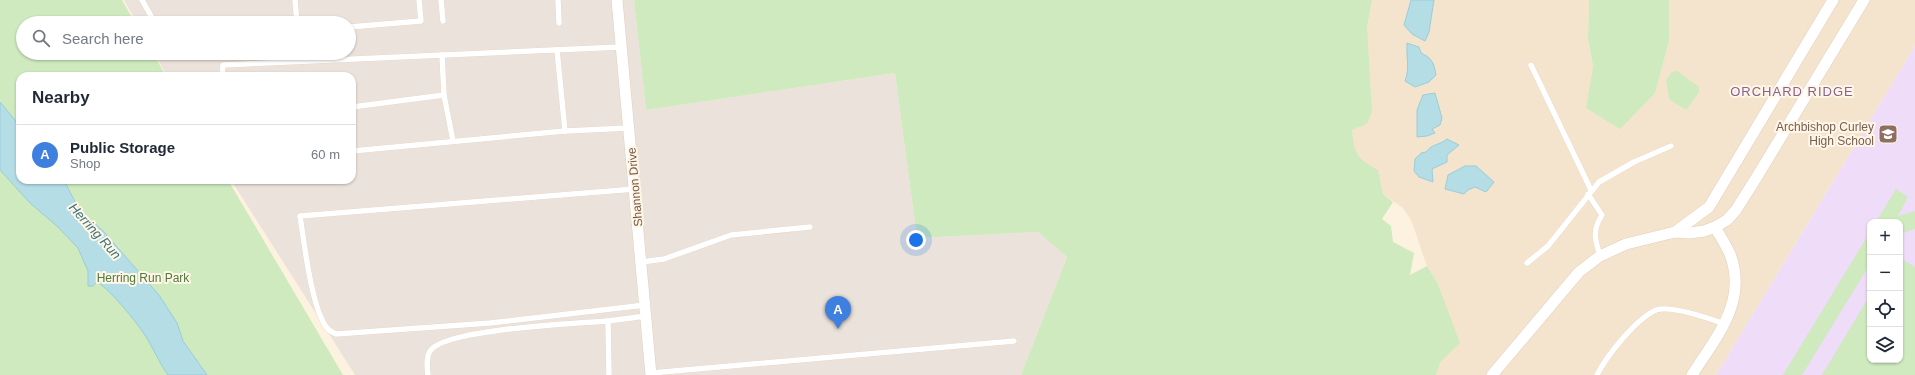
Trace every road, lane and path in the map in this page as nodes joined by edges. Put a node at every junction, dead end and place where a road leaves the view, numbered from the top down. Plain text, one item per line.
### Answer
1 (142, 0) edge
2 (295, 0) edge
3 (419, 0) edge
4 (441, 0) edge
5 (558, 0) edge
6 (617, 0) edge
7 (1833, 0) edge
8 (1864, 0) edge
9 (151, 16) edge
10 (296, 16) edge
11 (443, 21) dead end
12 (559, 23) dead end
13 (356, 26) edge
14 (621, 47) junction
15 (557, 50) junction
16 (442, 55) junction
17 (356, 59) edge
18 (332, 60) edge
19 (1531, 65) dead end
20 (222, 72) edge
21 (444, 95) junction
22 (356, 106) edge
23 (629, 128) junction
24 (565, 131) junction
25 (453, 141) junction
26 (1671, 146) dead end
27 (356, 151) edge
28 (635, 189) junction
29 (1590, 192) junction
30 (810, 227) dead end
31 (1715, 227) junction
32 (1675, 232) junction
33 (1600, 256) junction
34 (642, 262) junction
35 (1527, 263) dead end
36 (645, 304) junction
37 (646, 316) junction
38 (608, 321) junction
39 (1725, 324) junction
40 (1014, 341) dead end
41 (651, 374) edge
42 (428, 375) edge
43 (609, 375) edge
44 (1492, 375) edge
45 (1597, 375) edge
46 (1692, 375) edge

1 - 9 lane
2 - 10 lane
3 - 13 lane
4 - 11 lane
5 - 12 lane
6 - 14 street, Shannon Drive
7 - 32 street
8 - 31 street
14 - 15 lane
14 - 23 street, Shannon Drive
15 - 16 lane
15 - 24 lane
16 - 17 lane
16 - 21 lane
18 - 20 lane
19 - 29 lane
21 - 22 lane
21 - 25 lane
23 - 24 lane
23 - 28 street, Shannon Drive
24 - 25 lane
25 - 27 lane
26 - 29 lane
28 - 34 street, Shannon Drive
28 - 36 lane
29 - 33 lane
29 - 35 lane
30 - 34 lane
31 - 32 street
31 - 39 street
32 - 33 street
33 - 44 street
34 - 36 street, Shannon Drive
36 - 37 street, Shannon Drive
37 - 38 lane
37 - 41 street, Shannon Drive
38 - 42 lane
38 - 43 lane
39 - 45 lane
39 - 46 street
40 - 41 lane

